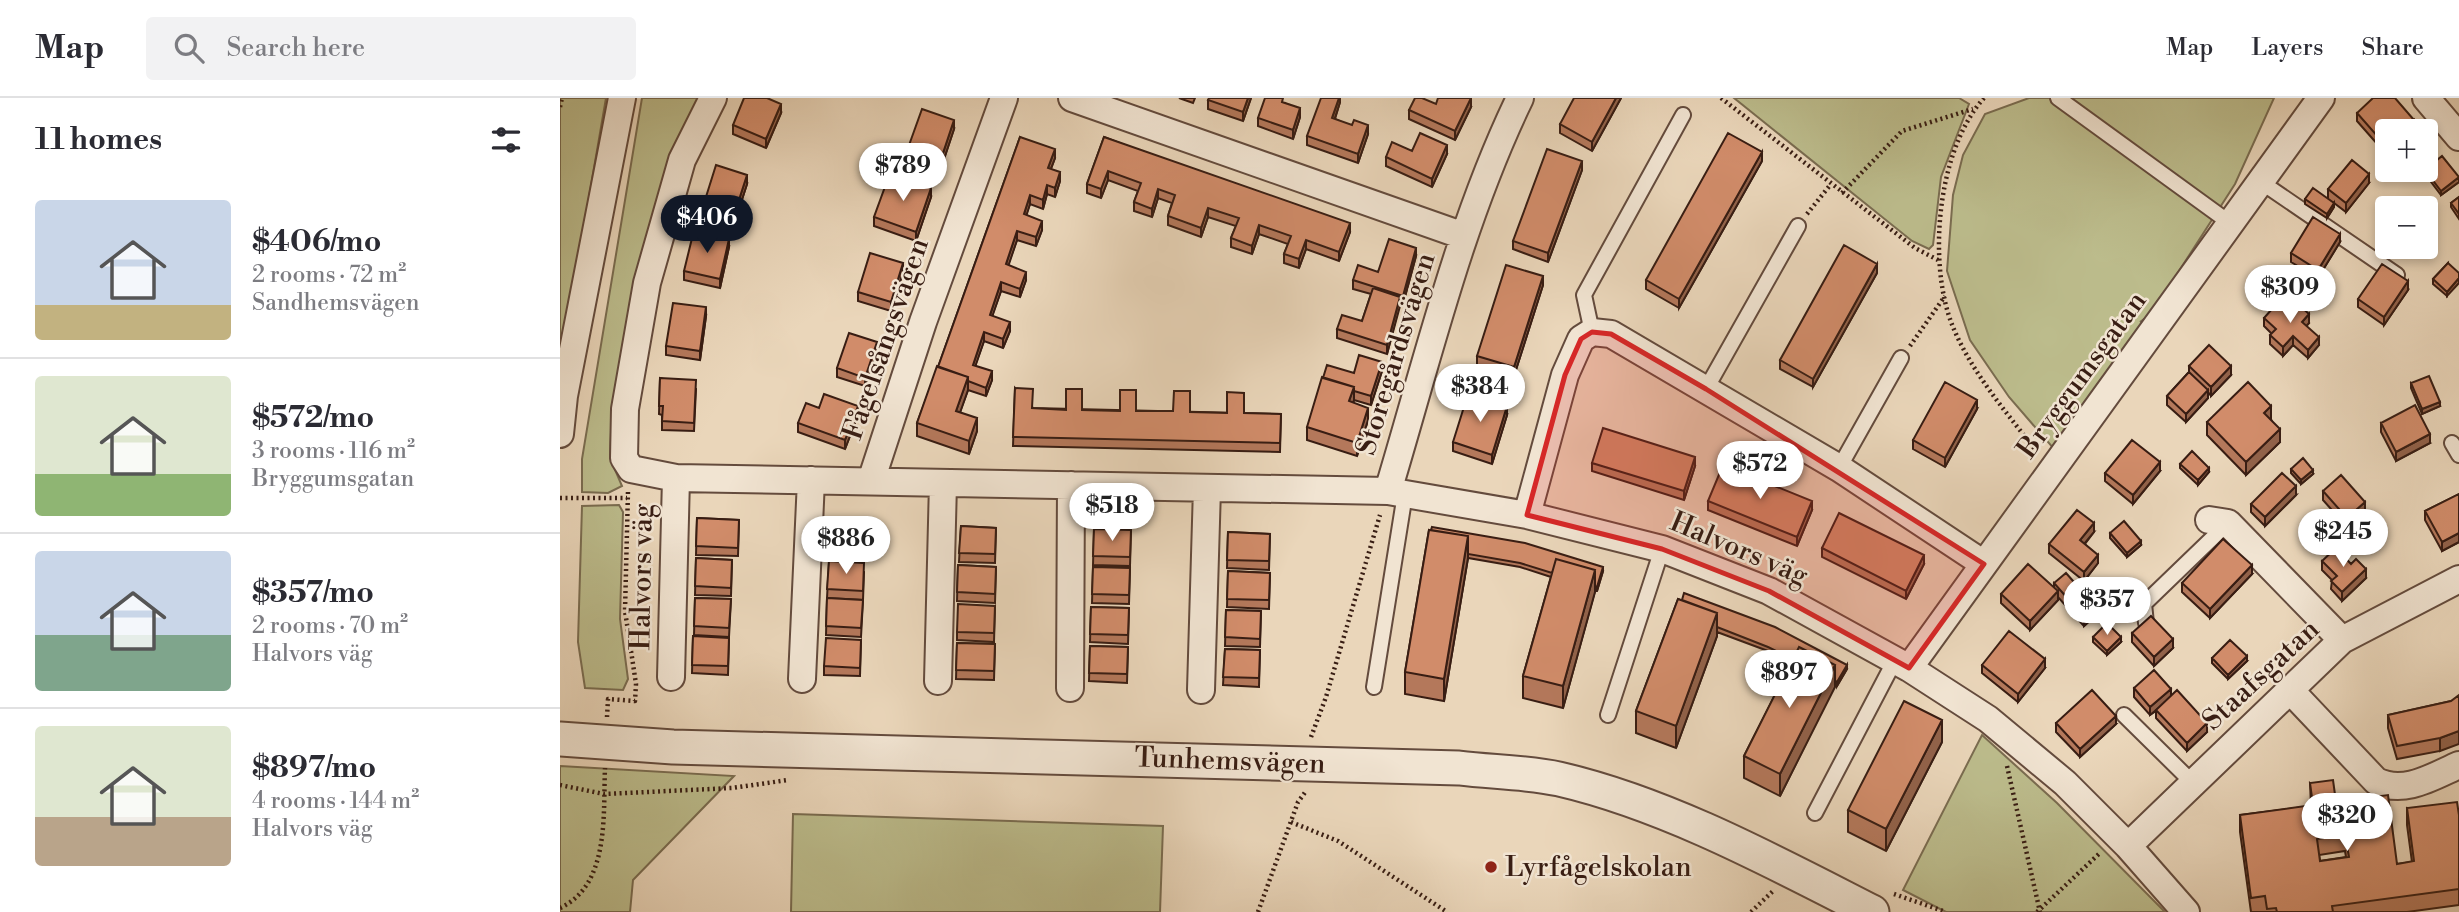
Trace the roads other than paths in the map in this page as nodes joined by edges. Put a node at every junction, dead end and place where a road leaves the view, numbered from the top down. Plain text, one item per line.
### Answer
1 (622, 98) edge
2 (713, 98) edge
3 (1004, 98) edge
4 (1072, 98) edge
5 (1520, 98) edge
6 (2058, 98) edge
7 (2321, 98) edge
8 (2426, 98) edge
9 (1683, 115) dead end
10 (2459, 137) edge
11 (2261, 182) junction
12 (2230, 223) junction
13 (1798, 226) road end
14 (1464, 236) junction
15 (2401, 278) edge
16 (1591, 332) junction
17 (1901, 358) road end
18 (1706, 389) junction
19 (560, 434) edge
20 (1839, 468) junction
21 (676, 478) junction
22 (811, 480) junction
23 (871, 481) junction
24 (943, 483) junction
25 (1071, 485) junction
26 (1207, 488) junction
27 (1396, 492) junction
28 (1527, 514) junction
29 (2218, 521) joint
30 (1662, 549) junction
31 (1984, 564) junction
32 (2459, 579) edge
33 (2146, 624) edge
34 (2342, 640) junction
35 (1902, 664) junction
36 (671, 677) dead end
37 (802, 679) dead end
38 (938, 681) dead end
39 (1374, 687) dead end
40 (1070, 688) dead end
41 (2289, 689) junction
42 (1201, 690) dead end
43 (1608, 715) dead end
44 (2124, 715) dead end
45 (560, 739) edge
46 (2459, 765) edge
47 (2193, 783) junction
48 (1815, 813) dead end
49 (2117, 846) junction
50 (1872, 912) edge
51 (2186, 912) edge

1 - 19 street
2 - 21 street, Halvors väg
3 - 23 street, Fågelsångsvägen
4 - 14 street, Storegårdsvägen
5 - 14 street, Storegårdsvägen
6 - 12 lane
7 - 11 street, Bryggumsgatan
8 - 10 street
9 - 16 lane
11 - 12 street, Bryggumsgatan
11 - 15 lane
12 - 31 street, Bryggumsgatan
13 - 18 lane
14 - 27 street, Storegårdsvägen
16 - 18 street
16 - 28 street
17 - 20 lane
18 - 20 street
20 - 31 street
21 - 22 street, Halvors väg
21 - 36 street, Halvors väg
22 - 23 street, Halvors väg
22 - 37 street
23 - 24 street, Halvors väg
24 - 25 street, Halvors väg
24 - 38 street
25 - 26 street, Halvors väg
25 - 40 street
26 - 27 street, Halvors väg
26 - 42 street
27 - 28 street, Halvors väg
27 - 39 lane
28 - 30 street, Halvors väg
29 - 33 lane
29 - 34 street
30 - 35 street, Halvors väg
30 - 43 lane
31 - 35 street, Bryggumsgatan
32 - 34 street, Staafsgatan
34 - 41 street, Staafsgatan
35 - 48 lane
35 - 49 street, Halvors väg
41 - 46 street
41 - 47 street, Staafsgatan
44 - 47 lane
45 - 50 street, Tunhemsvägen
47 - 49 street, Staafsgatan
49 - 51 street, Halvors väg

